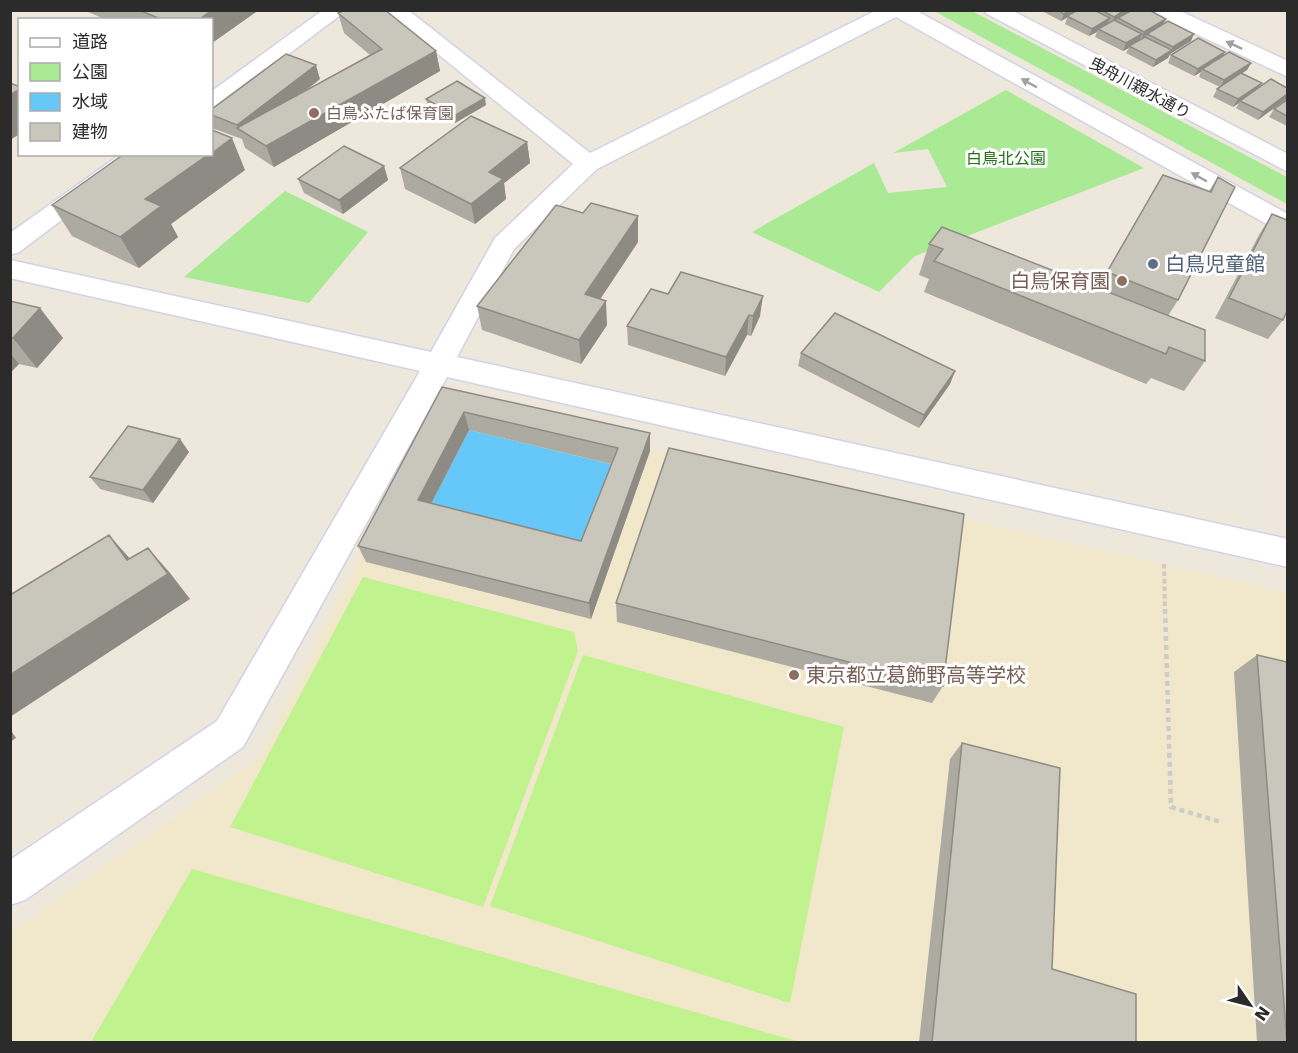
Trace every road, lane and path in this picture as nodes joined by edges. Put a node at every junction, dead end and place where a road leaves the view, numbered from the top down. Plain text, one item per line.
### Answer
1 (337, 10) edge
2 (394, 10) edge
3 (896, 10) edge
4 (993, 10) edge
5 (1160, 10) edge
6 (1189, 16) edge
7 (1287, 70) edge
8 (213, 100) edge
9 (135, 156) edge
10 (588, 164) junction
11 (1287, 165) edge
12 (1287, 225) edge
13 (10, 246) edge
14 (10, 269) edge
15 (438, 365) junction
16 (1287, 553) edge
17 (1165, 556) dead end
18 (1221, 822) dead end
19 (10, 885) edge

1 - 8 street
2 - 10 street
3 - 10 street
12 -> 3 street
4 - 11 street, 曳舟川親水通り
5 - 6 street
7 -> 6 street
9 - 13 street
10 - 15 street
14 - 15 street
15 - 16 street
15 - 19 street
17 - 18 path

